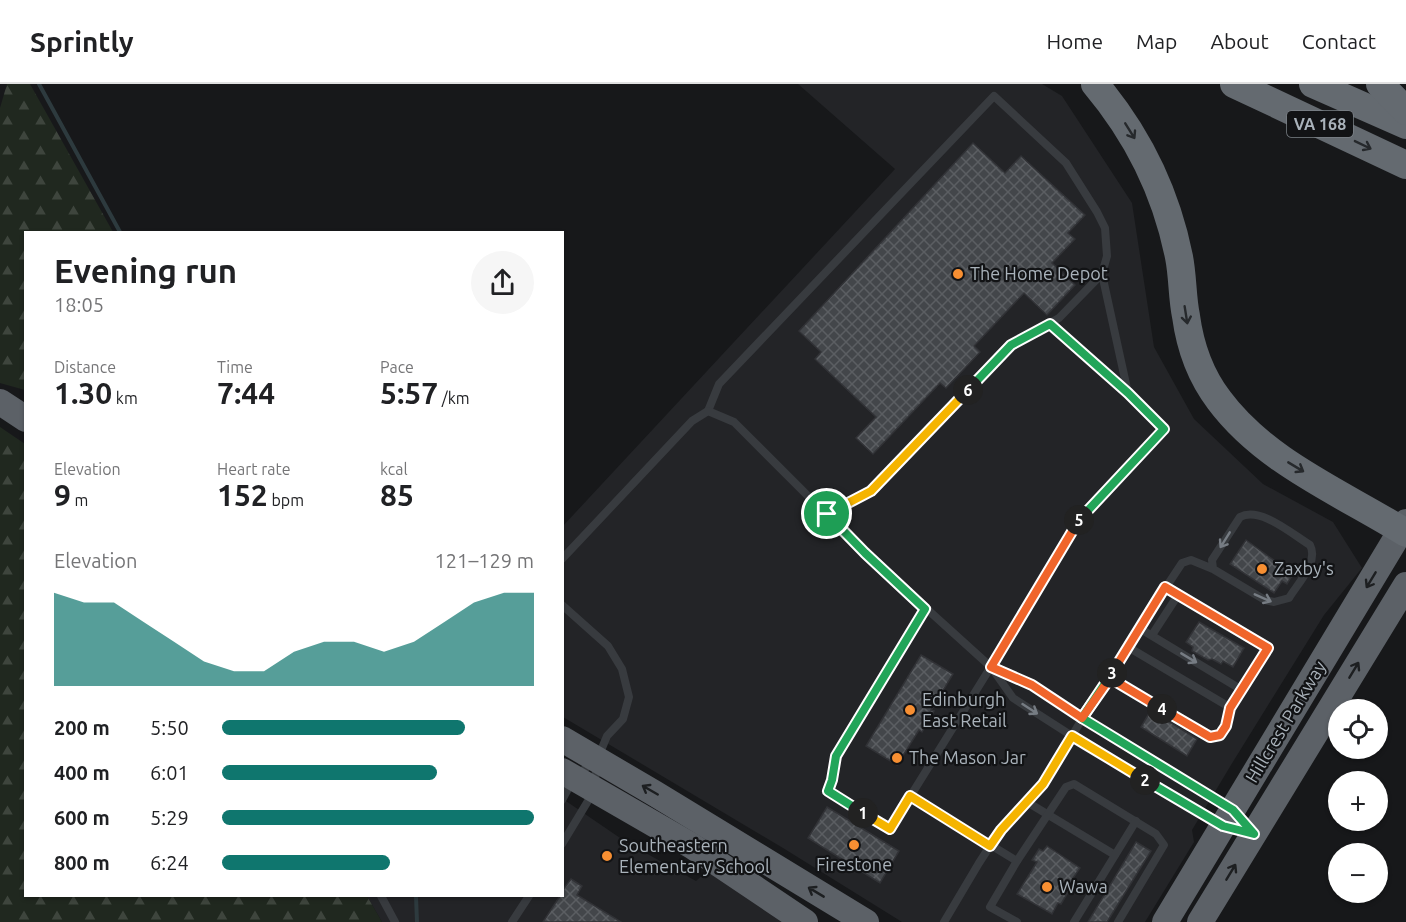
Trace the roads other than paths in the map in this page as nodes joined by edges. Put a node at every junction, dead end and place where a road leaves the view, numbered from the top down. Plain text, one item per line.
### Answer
1 (1095, 84) edge
2 (1234, 84) edge
3 (1313, 84) edge
4 (1380, 84) edge
5 (1406, 111) edge
6 (1406, 125) edge
7 (1406, 165) edge
8 (1102, 274) junction
9 (1050, 324) junction
10 (1128, 393) junction
11 (0, 402) edge
12 (708, 411) junction
13 (24, 418) edge
14 (827, 514) junction
15 (1404, 529) edge
16 (564, 557) edge
17 (1213, 569) junction
18 (1406, 585) edge
19 (1165, 587) junction
20 (1178, 595) junction
21 (564, 607) edge
22 (925, 609) junction
23 (1139, 628) junction
24 (1152, 635) junction
25 (1128, 647) junction
26 (991, 667) junction
27 (1110, 678) junction
28 (1242, 690) junction
29 (1230, 708) junction
30 (1082, 718) junction
31 (1072, 736) junction
32 (564, 741) edge
33 (597, 759) junction
34 (573, 785) edge
35 (910, 796) junction
36 (1027, 802) junction
37 (1047, 815) junction
38 (1228, 818) junction
39 (1136, 820) junction
40 (564, 834) edge
41 (1254, 834) junction
42 (990, 846) junction
43 (1115, 855) junction
44 (1017, 861) junction
45 (382, 897) edge
46 (528, 897) edge
47 (395, 922) edge
48 (512, 922) edge
49 (805, 922) edge
50 (866, 922) edge
51 (944, 922) edge
52 (1017, 922) edge
53 (1074, 922) edge
54 (1118, 922) edge
55 (1165, 922) edge
56 (1200, 922) edge

1 -> 15 highway
2 -> 7 highway, VA 168
3 - 6 highway, VA 168
4 - 5 highway
8 - 9 lane
8 - 10 lane
8 - 12 lane
9 - 10 lane
9 - 14 lane
10 - 26 lane
11 - 13 highway
12 - 14 lane
12 - 16 lane
14 - 22 lane
15 -> 38 highway, Hillcrest Parkway
17 -> 17 lane
17 - 19 lane
41 -> 18 highway, Hillcrest Parkway
19 - 20 lane
19 - 23 lane
20 - 24 lane
20 - 28 lane
21 - 33 lane
22 - 26 lane
22 - 35 lane
23 - 24 lane
23 - 25 lane
24 -> 28 lane
25 - 27 lane
25 - 29 lane
26 - 30 lane
26 -> 31 lane
26 - 35 lane
27 - 29 lane
27 - 30 lane
28 - 29 lane
30 - 31 lane
30 - 38 lane
31 - 36 lane
31 - 38 lane
32 - 33 highway
33 - 34 lane
33 - 34 lane
50 -> 33 highway
34 - 40 lane
34 - 49 highway
35 - 42 lane
36 - 37 lane
36 - 42 lane
37 - 39 lane
37 - 43 lane
37 - 44 lane
38 - 41 lane
38 - 41 lane
38 - 55 highway, Hillcrest Parkway
39 - 43 lane
39 - 54 lane
56 -> 41 highway, Hillcrest Parkway
42 - 44 lane
42 - 51 lane
43 - 53 lane
44 - 52 lane
45 - 47 lane
46 - 48 lane

